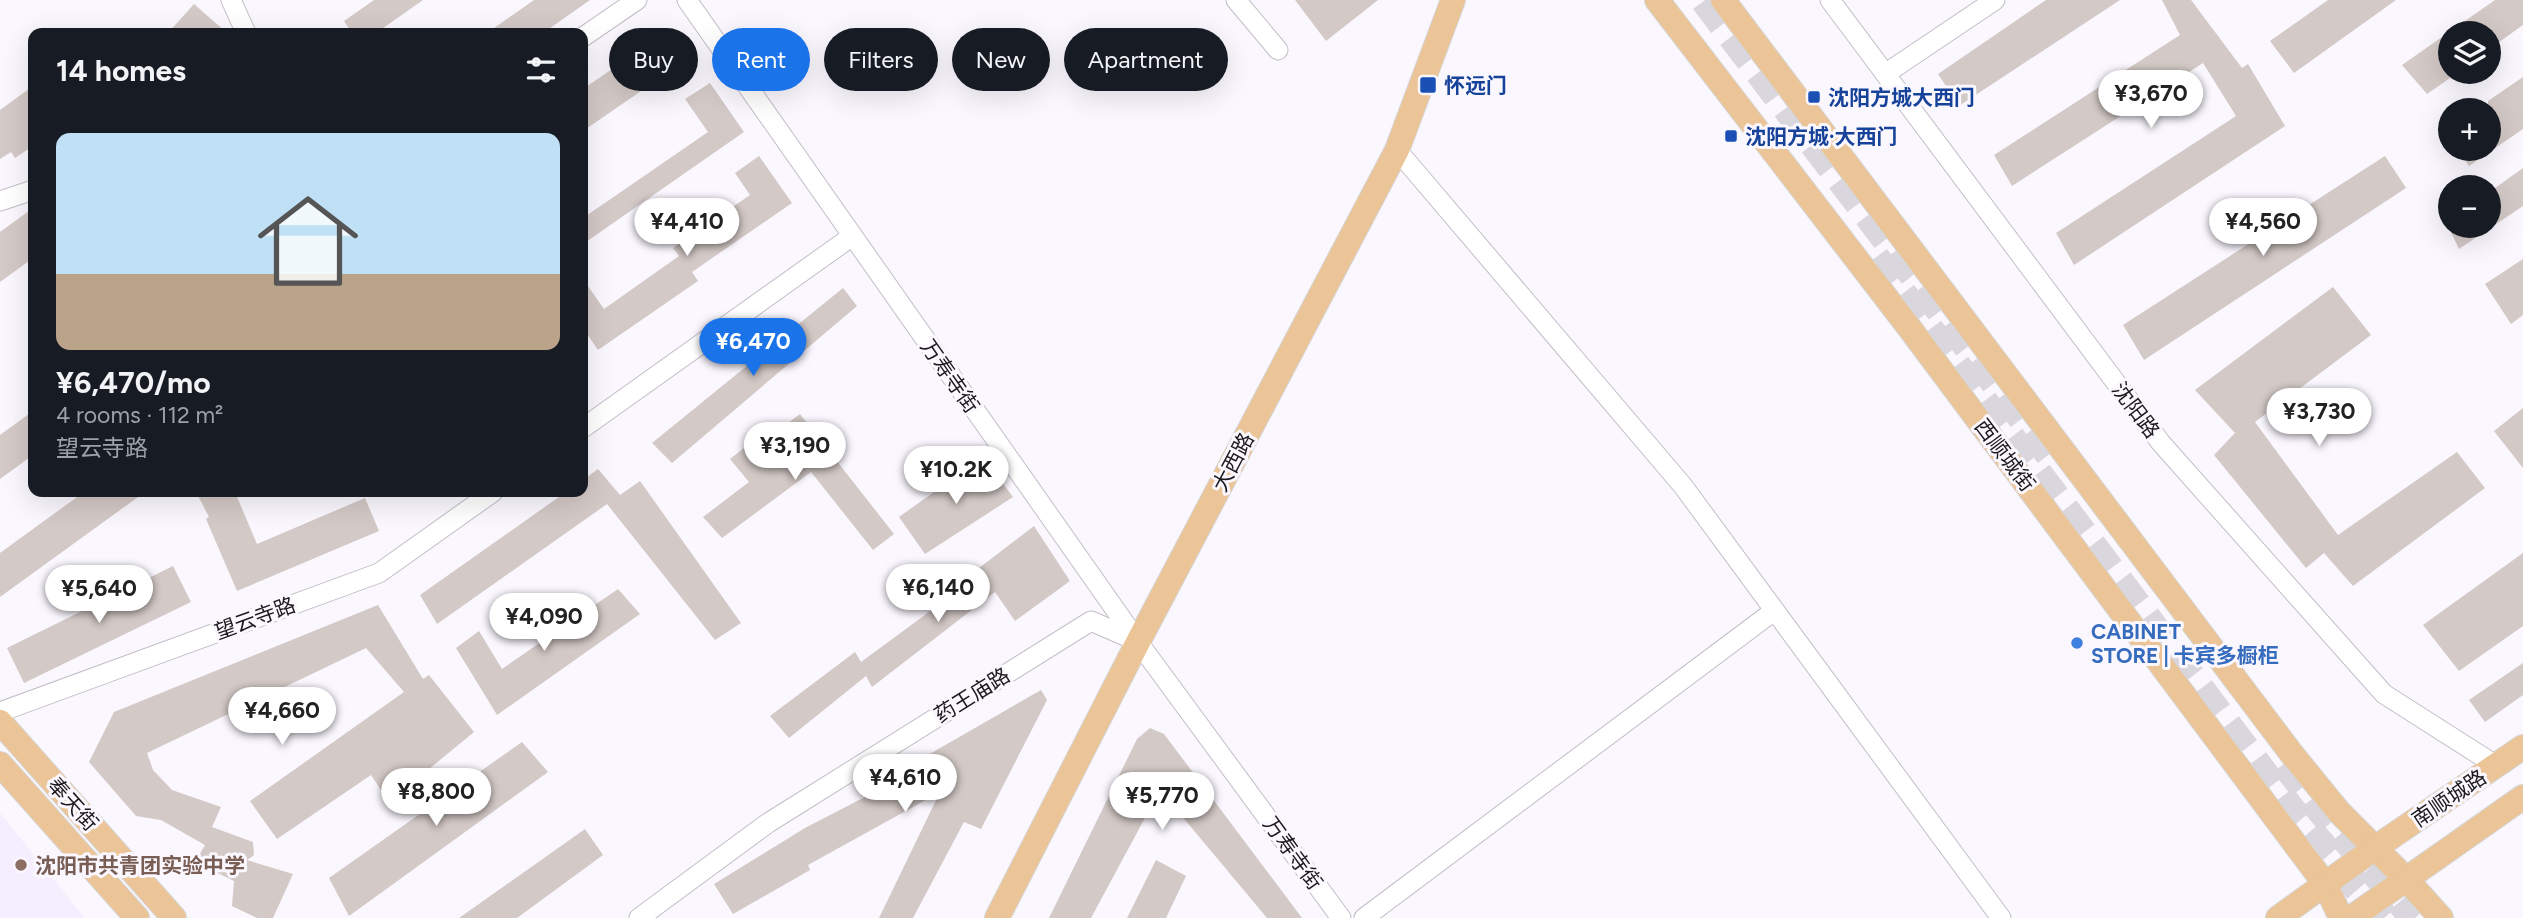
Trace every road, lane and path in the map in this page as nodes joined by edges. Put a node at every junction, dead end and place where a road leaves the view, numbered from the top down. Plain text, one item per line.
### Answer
1 (230, 0) edge
2 (636, 0) edge
3 (687, 0) edge
4 (1236, 0) edge
5 (1454, 0) edge
6 (1657, 0) edge
7 (1723, 0) edge
8 (1829, 0) edge
9 (1995, 0) edge
10 (244, 28) edge
11 (588, 34) edge
12 (1278, 50) dead end
13 (1885, 75) junction
14 (1397, 150) junction
15 (28, 192) edge
16 (0, 201) edge
17 (851, 237) junction
18 (588, 424) edge
19 (486, 497) edge
20 (1774, 611) junction
21 (1138, 642) junction
22 (0, 712) edge
23 (0, 722) edge
24 (2523, 747) edge
25 (0, 764) edge
26 (2497, 766) junction
27 (2523, 797) edge
28 (2375, 848) junction
29 (2406, 879) junction
30 (2325, 884) junction
31 (137, 918) edge
32 (174, 918) edge
33 (639, 918) edge
34 (997, 918) edge
35 (1341, 918) edge
36 (1364, 918) edge
37 (2001, 918) edge
38 (2278, 918) edge
39 (2341, 918) edge
40 (2351, 918) edge
41 (2441, 918) edge

1 - 10 street
2 - 11 street
3 - 17 street, 万寿寺街
4 - 12 street
5 - 14 main road, 大西路
6 - 30 main road, 西顺城街
7 - 28 main road
8 - 13 street, 沈阳路
9 - 13 street
13 - 26 street, 沈阳路
14 - 20 street
14 - 21 main road, 大西路
15 - 16 street
17 - 18 street
17 - 21 street, 万寿寺街
19 - 22 street, 望云寺路
20 - 36 street
20 - 37 street
21 - 33 street, 药王庙路
21 - 34 main road, 大西路
21 - 35 street, 万寿寺街
23 - 32 main road, 奉天街
24 - 26 main road, 南顺城路
25 - 31 main road, 奉天街
26 - 28 main road, 南顺城路
27 - 29 main road, 南顺城路
28 - 29 main road
28 - 30 main road, 南顺城路
29 - 40 main road, 南顺城路
29 - 41 main road
30 - 38 main road, 南顺城路
30 - 39 main road, 西顺城街

